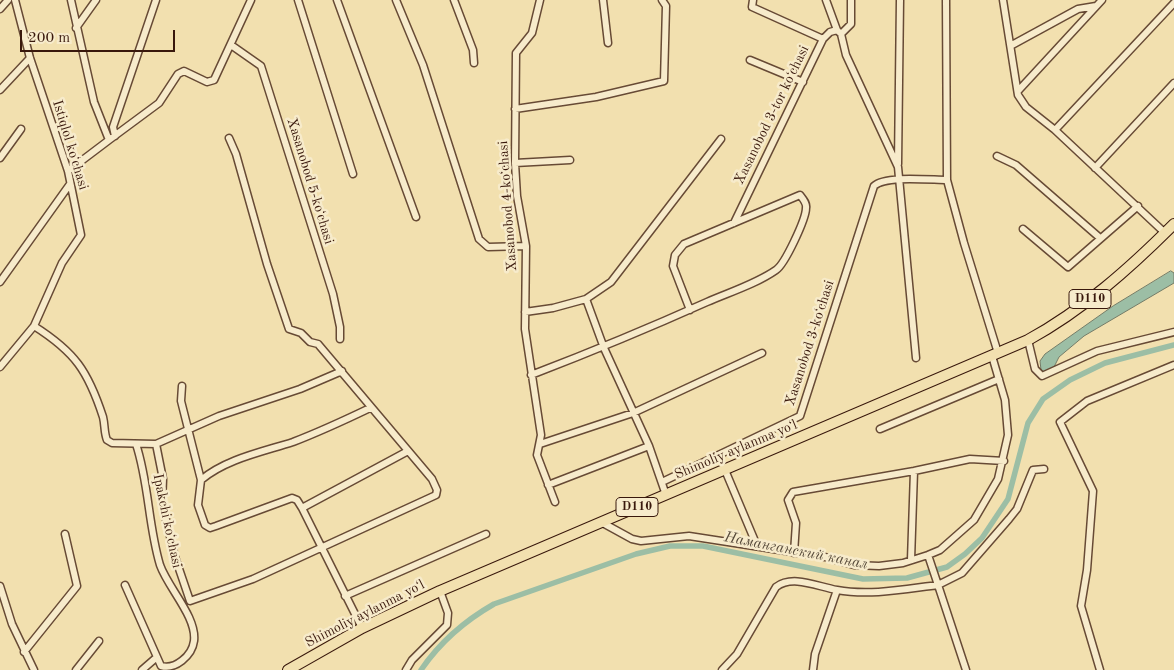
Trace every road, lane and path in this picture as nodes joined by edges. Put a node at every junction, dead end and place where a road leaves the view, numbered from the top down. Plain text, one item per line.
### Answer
1 (8, 0) edge
2 (15, 0) edge
3 (71, 0) edge
4 (96, 0) edge
5 (156, 0) edge
6 (251, 0) edge
7 (298, 0) edge
8 (337, 0) edge
9 (396, 0) edge
10 (454, 0) edge
11 (540, 0) edge
12 (603, 0) edge
13 (662, 0) edge
14 (753, 0) edge
15 (826, 0) edge
16 (851, 0) edge
17 (900, 0) edge
18 (946, 0) edge
19 (1003, 0) edge
20 (1102, 0) edge
21 (1174, 3) edge
22 (1096, 6) junction
23 (0, 9) edge
24 (76, 28) junction
25 (839, 32) junction
26 (823, 39) junction
27 (608, 43) dead end
28 (231, 45) junction
29 (1012, 45) junction
30 (30, 58) junction
31 (750, 60) dead end
32 (474, 63) dead end
33 (802, 82) junction
34 (1174, 83) edge
35 (0, 90) edge
36 (1018, 91) junction
37 (515, 109) junction
38 (21, 129) dead end
39 (1055, 130) junction
40 (112, 138) junction
41 (229, 138) dead end
42 (721, 139) dead end
43 (996, 156) dead end
44 (0, 158) edge
45 (570, 160) dead end
46 (515, 163) junction
47 (898, 167) junction
48 (1095, 168) junction
49 (68, 171) junction
50 (353, 174) dead end
51 (898, 180) junction
52 (947, 180) junction
53 (70, 184) junction
54 (1138, 206) junction
55 (416, 217) dead end
56 (734, 223) junction
57 (1174, 224) edge
58 (1023, 229) dead end
59 (1165, 233) junction
60 (1100, 238) junction
61 (526, 246) junction
62 (0, 282) edge
63 (586, 299) junction
64 (690, 310) junction
65 (525, 312) junction
66 (34, 326) junction
67 (1174, 332) edge
68 (340, 339) dead end
69 (1028, 340) junction
70 (604, 348) junction
71 (762, 352) dead end
72 (995, 354) junction
73 (916, 358) dead end
74 (1174, 365) edge
75 (0, 367) edge
76 (342, 371) junction
77 (531, 375) junction
78 (999, 379) junction
79 (182, 386) dead end
80 (370, 408) junction
81 (633, 413) junction
82 (880, 429) dead end
83 (189, 430) junction
84 (136, 444) junction
85 (156, 444) junction
86 (540, 444) junction
87 (649, 446) junction
88 (408, 451) junction
89 (1004, 461) junction
90 (1044, 468) dead end
91 (725, 470) junction
92 (914, 472) junction
93 (202, 480) junction
94 (662, 482) junction
95 (548, 485) junction
96 (666, 495) junction
97 (555, 502) dead end
98 (302, 508) junction
99 (601, 522) junction
100 (64, 534) dead end
101 (486, 534) dead end
102 (757, 546) junction
103 (321, 549) junction
104 (794, 553) junction
105 (929, 557) junction
106 (911, 560) junction
107 (937, 583) junction
108 (126, 585) dead end
109 (0, 586) edge
110 (837, 590) junction
111 (440, 591) junction
112 (345, 596) junction
113 (190, 601) junction
114 (183, 607) junction
115 (362, 628) junction
116 (100, 641) dead end
117 (24, 652) junction
118 (157, 657) junction
119 (34, 670) edge
120 (76, 670) edge
121 (142, 670) edge
122 (288, 670) edge
123 (406, 670) edge
124 (722, 670) edge
125 (813, 670) edge
126 (966, 670) edge
127 (1100, 670) edge

1 - 23 street
2 - 30 street, Istiqlol koʻchasi
3 - 24 street
4 - 24 street
5 - 40 street
6 - 28 street
7 - 50 street
8 - 55 street
9 - 61 street
10 - 32 street
11 - 37 street, Xasanobod 4-koʻchasi
12 - 27 street
13 - 37 street
14 - 26 street
15 - 25 street
16 - 25 street
17 - 47 street
18 - 52 street
19 - 29 street
20 - 22 street
21 - 39 street
22 - 29 street
22 - 36 street
24 - 40 street
25 - 26 street, Xasanobod 3-tor koʻchasi
25 - 47 street
26 - 33 street, Xasanobod 3-tor koʻchasi
28 - 40 street
28 - 68 street, Xasanobod 5-koʻchasi
29 - 36 street
30 - 35 street
30 - 49 street, Istiqlol koʻchasi
31 - 33 street
33 - 56 street, Xasanobod 3-tor koʻchasi
34 - 48 street
36 - 39 street
37 - 46 street, Xasanobod 4-koʻchasi
38 - 44 street
39 - 48 street
40 - 49 street
41 - 76 street
42 - 63 street
43 - 60 street
45 - 46 street
46 - 61 street, Xasanobod 4-koʻchasi
47 - 51 street
48 - 54 street
49 - 53 street, Istiqlol koʻchasi
51 - 52 street
51 - 73 street
51 - 94 street, Xasanobod 3-koʻchasi
52 - 72 street
53 - 62 street
53 - 66 street, Istiqlol koʻchasi
54 - 59 street
54 - 60 street
56 - 64 street
56 - 64 street
57 - 59 main road, Shimoliy aylanma yoʻl / D110
58 - 60 street
59 - 69 main road, Shimoliy aylanma yoʻl / D110
61 - 65 street, Xasanobod 4-koʻchasi
63 - 65 street
63 - 70 street
64 - 70 street
65 - 77 street, Xasanobod 4-koʻchasi
66 - 75 street, Istiqlol koʻchasi
66 - 84 street
67 - 69 street
69 - 72 main road, Shimoliy aylanma yoʻl / D110
70 - 77 street
70 - 81 street
71 - 81 street
72 - 78 street
72 - 91 main road, Shimoliy aylanma yoʻl / D110
74 - 127 street
76 - 80 street
76 - 83 street
77 - 86 street, Xasanobod 4-koʻchasi
78 - 82 street
78 - 89 street
79 - 83 street
80 - 88 street
80 - 93 street
81 - 86 street
81 - 87 street
83 - 85 street
83 - 93 street
84 - 85 street
84 - 114 street, Ipakchi koʻchasi
85 - 113 street
86 - 95 street, Xasanobod 4-koʻchasi
87 - 94 street
87 - 95 street
88 - 98 street
88 - 103 street
89 - 92 street
89 - 105 street
90 - 107 street
91 - 96 main road, Shimoliy aylanma yoʻl / D110
91 - 102 street
92 - 104 street
92 - 106 street
93 - 98 street
94 - 96 street
95 - 97 street, Xasanobod 4-koʻchasi
96 - 99 main road, Shimoliy aylanma yoʻl / D110
98 - 103 street
99 - 102 street
99 - 111 main road, Shimoliy aylanma yoʻl / D110
100 - 117 street
101 - 112 street
102 - 104 street
103 - 112 street
103 - 113 street
104 - 106 street
105 - 106 street
105 - 107 street
107 - 110 street
107 - 126 street
108 - 118 street
109 - 117 street
110 - 124 street
110 - 125 street
111 - 115 main road, Shimoliy aylanma yoʻl / D110
111 - 123 street
112 - 115 street
113 - 114 street
114 - 118 street, Ipakchi koʻchasi
115 - 122 main road, Shimoliy aylanma yoʻl / D110
116 - 120 street
117 - 119 street
118 - 121 street

